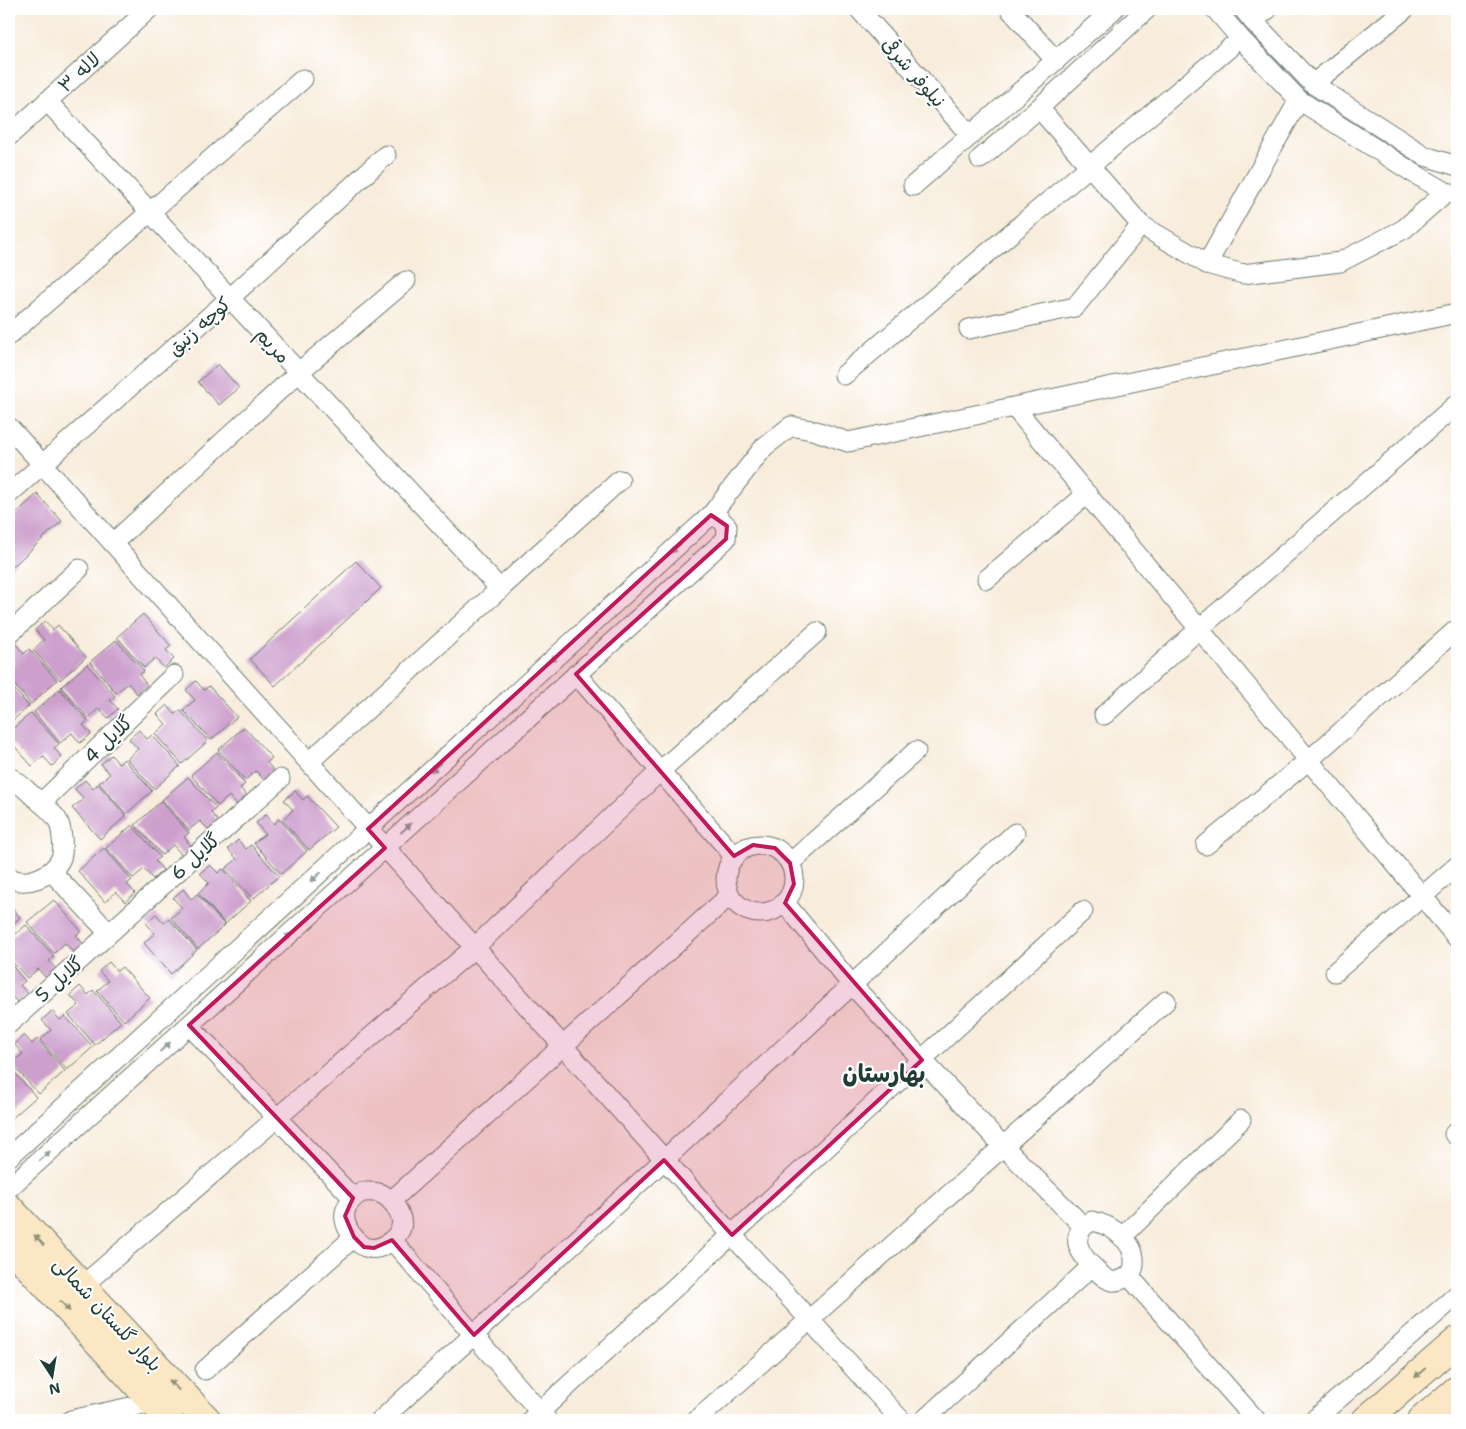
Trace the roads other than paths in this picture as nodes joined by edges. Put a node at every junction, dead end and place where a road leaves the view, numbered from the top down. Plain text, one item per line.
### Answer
1 (150, 9) edge
2 (859, 9) edge
3 (1010, 9) edge
4 (1114, 9) edge
5 (1147, 9) edge
6 (1215, 9) edge
7 (1268, 9) edge
8 (1404, 9) edge
9 (1248, 15) edge
10 (1229, 48) dead end
11 (1056, 61) junction
12 (303, 79) dead end
13 (1313, 84) junction
14 (1300, 100) junction
15 (47, 101) junction
16 (1039, 108) junction
17 (9, 136) edge
18 (970, 136) junction
19 (386, 155) dead end
20 (980, 159) dead end
21 (1091, 166) junction
22 (1457, 166) edge
23 (913, 186) dead end
24 (1451, 192) edge
25 (150, 212) junction
26 (1141, 224) junction
27 (1207, 264) junction
28 (406, 281) dead end
29 (230, 298) junction
30 (1455, 317) edge
31 (969, 329) dead end
32 (9, 335) edge
33 (299, 372) junction
34 (844, 375) dead end
35 (1457, 404) edge
36 (1014, 407) junction
37 (9, 427) edge
38 (43, 465) junction
39 (620, 480) dead end
40 (9, 494) edge
41 (1087, 494) junction
42 (712, 515) junction
43 (113, 543) junction
44 (79, 569) dead end
45 (987, 580) dead end
46 (500, 589) junction
47 (1200, 629) junction
48 (1457, 629) edge
49 (817, 632) dead end
50 (9, 634) edge
51 (576, 674) junction
52 (174, 675) dead end
53 (1104, 715) dead end
54 (916, 750) dead end
55 (1309, 760) junction
56 (309, 762) junction
57 (660, 771) junction
58 (9, 778) edge
59 (280, 779) dead end
60 (41, 803) junction
61 (368, 829) junction
62 (1015, 833) dead end
63 (1206, 845) dead end
64 (385, 848) junction
65 (734, 856) junction
66 (790, 863) junction
67 (1457, 866) edge
68 (51, 871) junction
69 (9, 877) edge
70 (729, 896) junction
71 (1422, 896) junction
72 (785, 903) junction
73 (1082, 911) dead end
74 (109, 934) junction
75 (1457, 938) edge
76 (474, 948) junction
77 (1335, 972) dead end
78 (852, 985) junction
79 (1166, 1001) dead end
80 (9, 1024) edge
81 (189, 1025) junction
82 (563, 1046) junction
83 (922, 1060) junction
84 (277, 1118) junction
85 (1241, 1120) dead end
86 (1004, 1146) junction
87 (9, 1157) edge
88 (664, 1160) junction
89 (9, 1188) edge
90 (353, 1198) junction
91 (391, 1201) junction
92 (9, 1208) edge
93 (1083, 1226) junction
94 (732, 1235) junction
95 (354, 1237) junction
96 (1122, 1237) junction
97 (392, 1240) junction
98 (9, 1245) edge
99 (1092, 1266) junction
100 (1129, 1276) junction
101 (82, 1286) junction
102 (1456, 1295) edge
103 (809, 1320) junction
104 (474, 1335) junction
105 (1457, 1341) edge
106 (150, 1359) junction
107 (205, 1370) dead end
108 (130, 1378) junction
109 (1457, 1390) edge
110 (161, 1411) edge
111 (540, 1418) edge
112 (71, 1420) edge
113 (207, 1420) edge
114 (381, 1420) edge
115 (697, 1420) edge
116 (901, 1420) edge
117 (924, 1420) edge
118 (1256, 1420) edge
119 (1314, 1420) edge
120 (1366, 1420) edge
121 (1422, 1420) edge

1 - 15 street, لاله ۳
2 - 18 street, نیلوفر شرقی
3 - 11 street
4 - 11 street
5 - 16 street
6 - 14 street
7 - 9 street
8 - 13 street
9 - 13 street
10 - 21 street
11 - 18 street
12 - 25 street
13 - 22 street
14 - 24 street
14 - 27 street
15 - 17 street, لاله ۳
15 - 25 street, مریم
16 - 20 street
16 - 21 street
18 - 23 street
19 - 29 street, کوچه زنبق
21 - 26 street
21 - 34 street
24 - 27 street
25 - 29 street, مریم
25 - 32 street
26 - 27 street
26 - 31 street
28 - 33 street
29 - 33 street, مریم
29 - 38 street, کوچه زنبق
30 - 36 street
33 - 43 street
33 - 46 street, مریم
35 - 47 street
36 - 41 street
36 - 42 street
37 - 38 street
38 - 40 street, کوچه زنبق
38 - 43 street
39 - 46 street
41 - 45 street
41 - 47 street
42 - 51 street
42 -> 61 street
43 - 56 street
44 - 50 street
46 - 56 street
47 - 53 street
47 - 55 street
48 - 55 street
49 - 57 street
51 - 57 street
64 -> 51 street
52 - 60 street, گلایل 4
54 - 66 street
55 - 63 street
55 - 71 street
56 - 61 street
57 - 65 street
57 - 76 street
58 - 60 street
59 - 74 street, گلایل 6
60 - 68 street
61 - 64 street
61 -> 87 street
62 - 78 street
64 - 76 street
81 -> 64 street
65 - 66 street
65 - 70 street
66 - 72 street
67 - 71 street
68 - 69 street
68 - 74 street
70 - 72 street
70 - 82 street
71 - 75 street
71 - 77 street
72 - 78 street
73 - 83 street
74 - 80 street, گلایل 5
76 - 82 street
76 - 84 street
78 - 83 street
78 - 88 street
79 - 86 street
81 - 84 street
89 -> 81 street
82 - 88 street
82 - 91 street
83 - 86 street
83 - 94 street
84 - 90 street
84 - 101 street
85 - 96 street
86 - 93 street
86 - 103 street
88 - 94 street
88 - 104 street
90 - 91 street
90 - 95 street
91 - 97 street
101 -> 92 street, بلوار گلستان شمالی
93 - 96 street
93 - 99 street
94 - 103 street
94 - 111 street
95 - 97 street
95 - 107 street
96 - 100 street
97 - 104 street
98 -> 108 street, بلوار گلستان شمالی
99 - 100 street
99 - 117 street
100 - 118 street
101 - 106 street, بلوار گلستان شمالی
102 - 119 street
103 - 115 street
103 - 116 street
104 - 111 street
104 - 114 street
105 -> 120 street
106 - 108 street
113 -> 106 street, بلوار گلستان شمالی
108 - 110 street, بلوار گلستان شمالی
109 - 121 street
110 - 112 street

